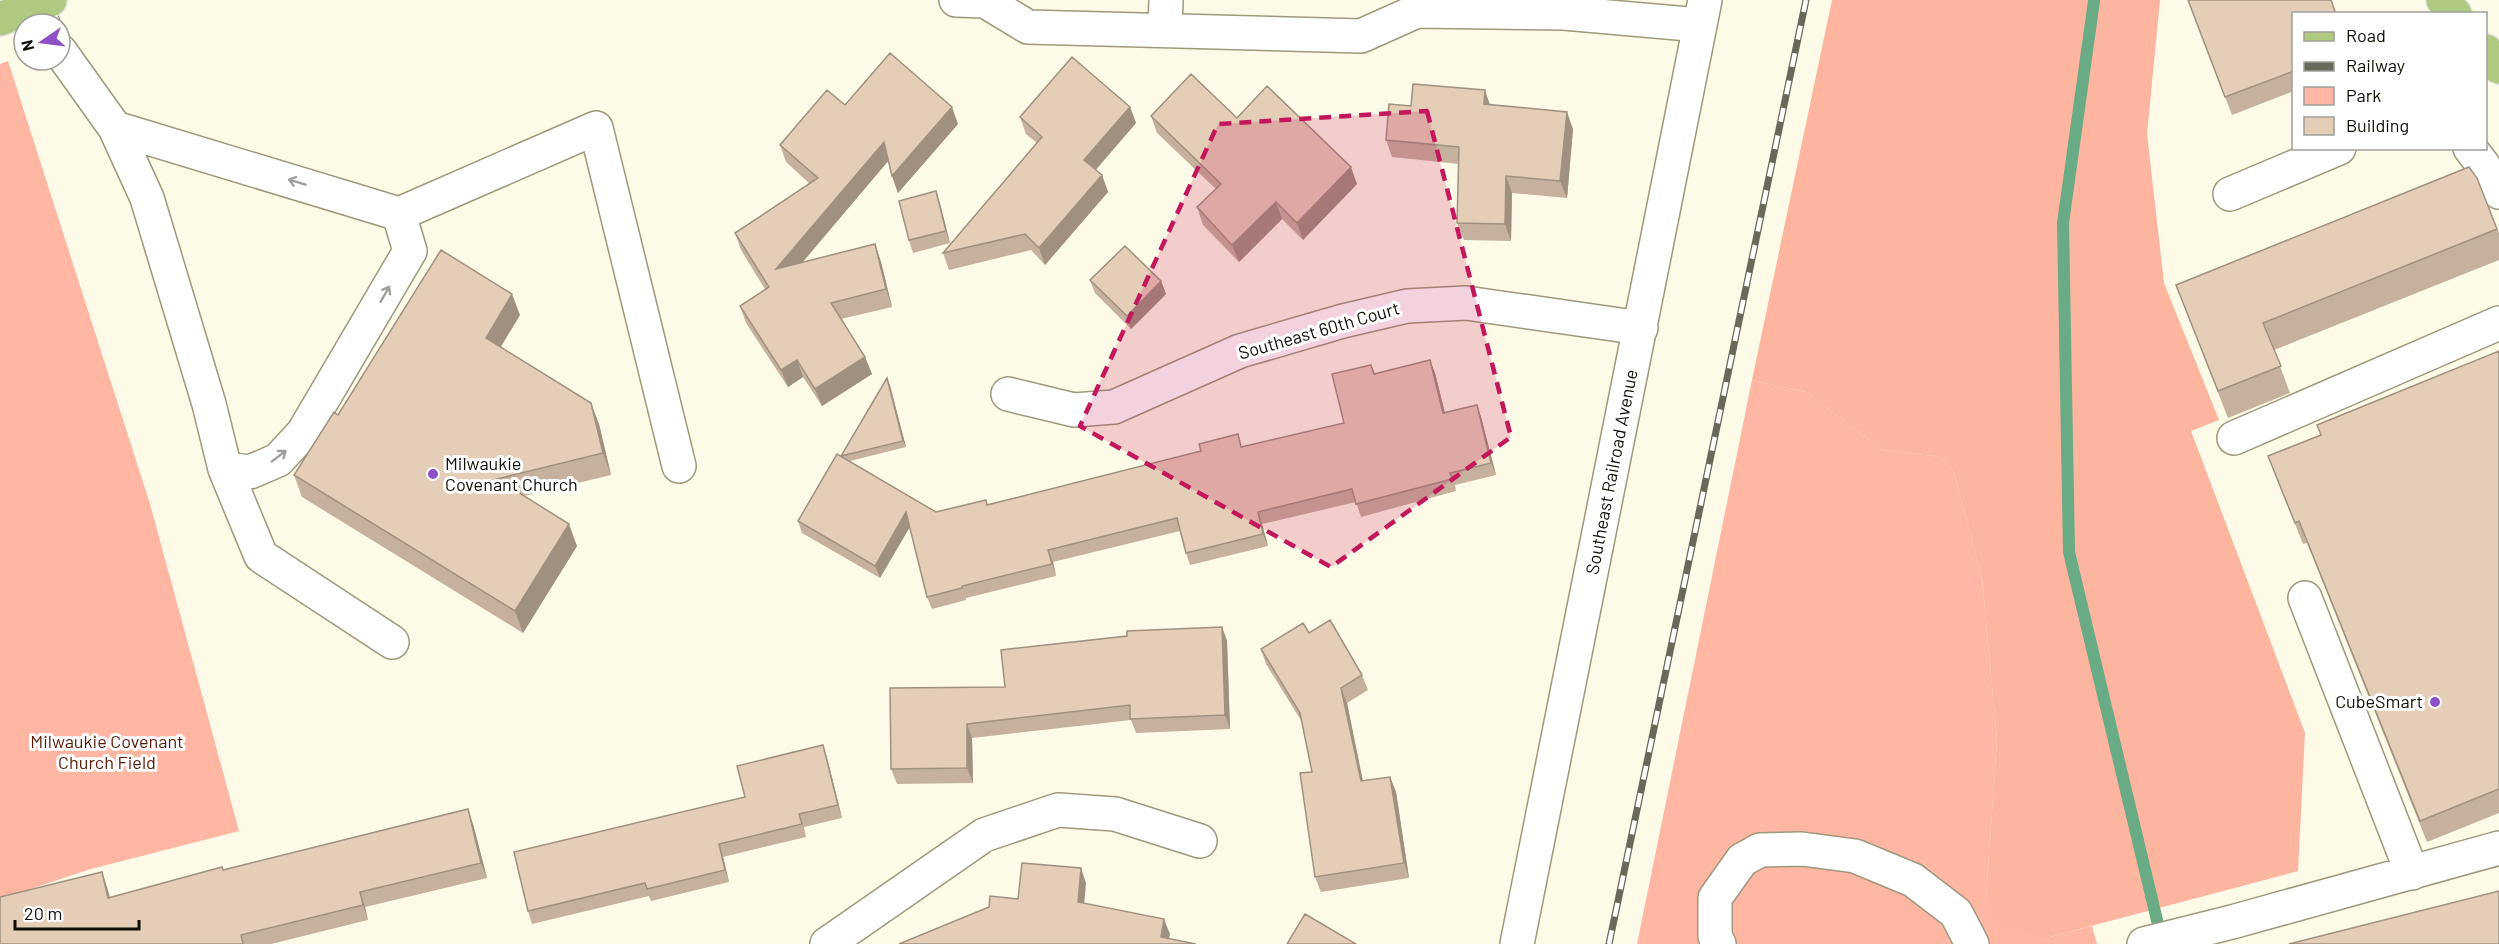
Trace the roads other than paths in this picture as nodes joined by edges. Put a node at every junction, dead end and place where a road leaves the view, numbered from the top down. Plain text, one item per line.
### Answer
1 (956, 0) edge
2 (2444, 0) edge
3 (1564, 7) edge
4 (39, 8) edge
5 (2453, 12) edge
6 (1702, 13) edge
7 (1166, 15) edge
8 (0, 19) edge
9 (2487, 52) edge
10 (72, 68) edge
11 (2499, 68) edge
12 (115, 128) junction
13 (2334, 150) edge
14 (2472, 150) edge
15 (2499, 192) edge
16 (2230, 194) dead end
17 (399, 214) junction
18 (2499, 323) edge
19 (1641, 328) junction
20 (1008, 394) dead end
21 (2234, 438) dead end
22 (679, 466) dead end
23 (225, 469) junction
24 (2305, 598) dead end
25 (392, 642) dead end
26 (1200, 841) dead end
27 (2499, 848) edge
28 (2412, 873) junction
29 (827, 944) edge
30 (1517, 944) edge
31 (1719, 944) edge
32 (1972, 944) edge
33 (2144, 944) edge

1 - 7 street
2 - 5 main road
3 - 6 street
3 - 7 street
4 - 8 main road
6 - 19 street, Southeast Railroad Avenue
9 - 11 main road
10 - 12 street
17 -> 12 street
12 - 23 street
13 - 16 street
14 - 15 street
17 - 22 street
23 -> 17 street
18 - 21 street
19 - 20 street, Southeast 60th Court
19 - 30 street, Southeast Railroad Avenue
23 - 25 street
24 - 28 street
26 - 29 street
27 - 28 street
28 - 33 street
31 - 32 street

